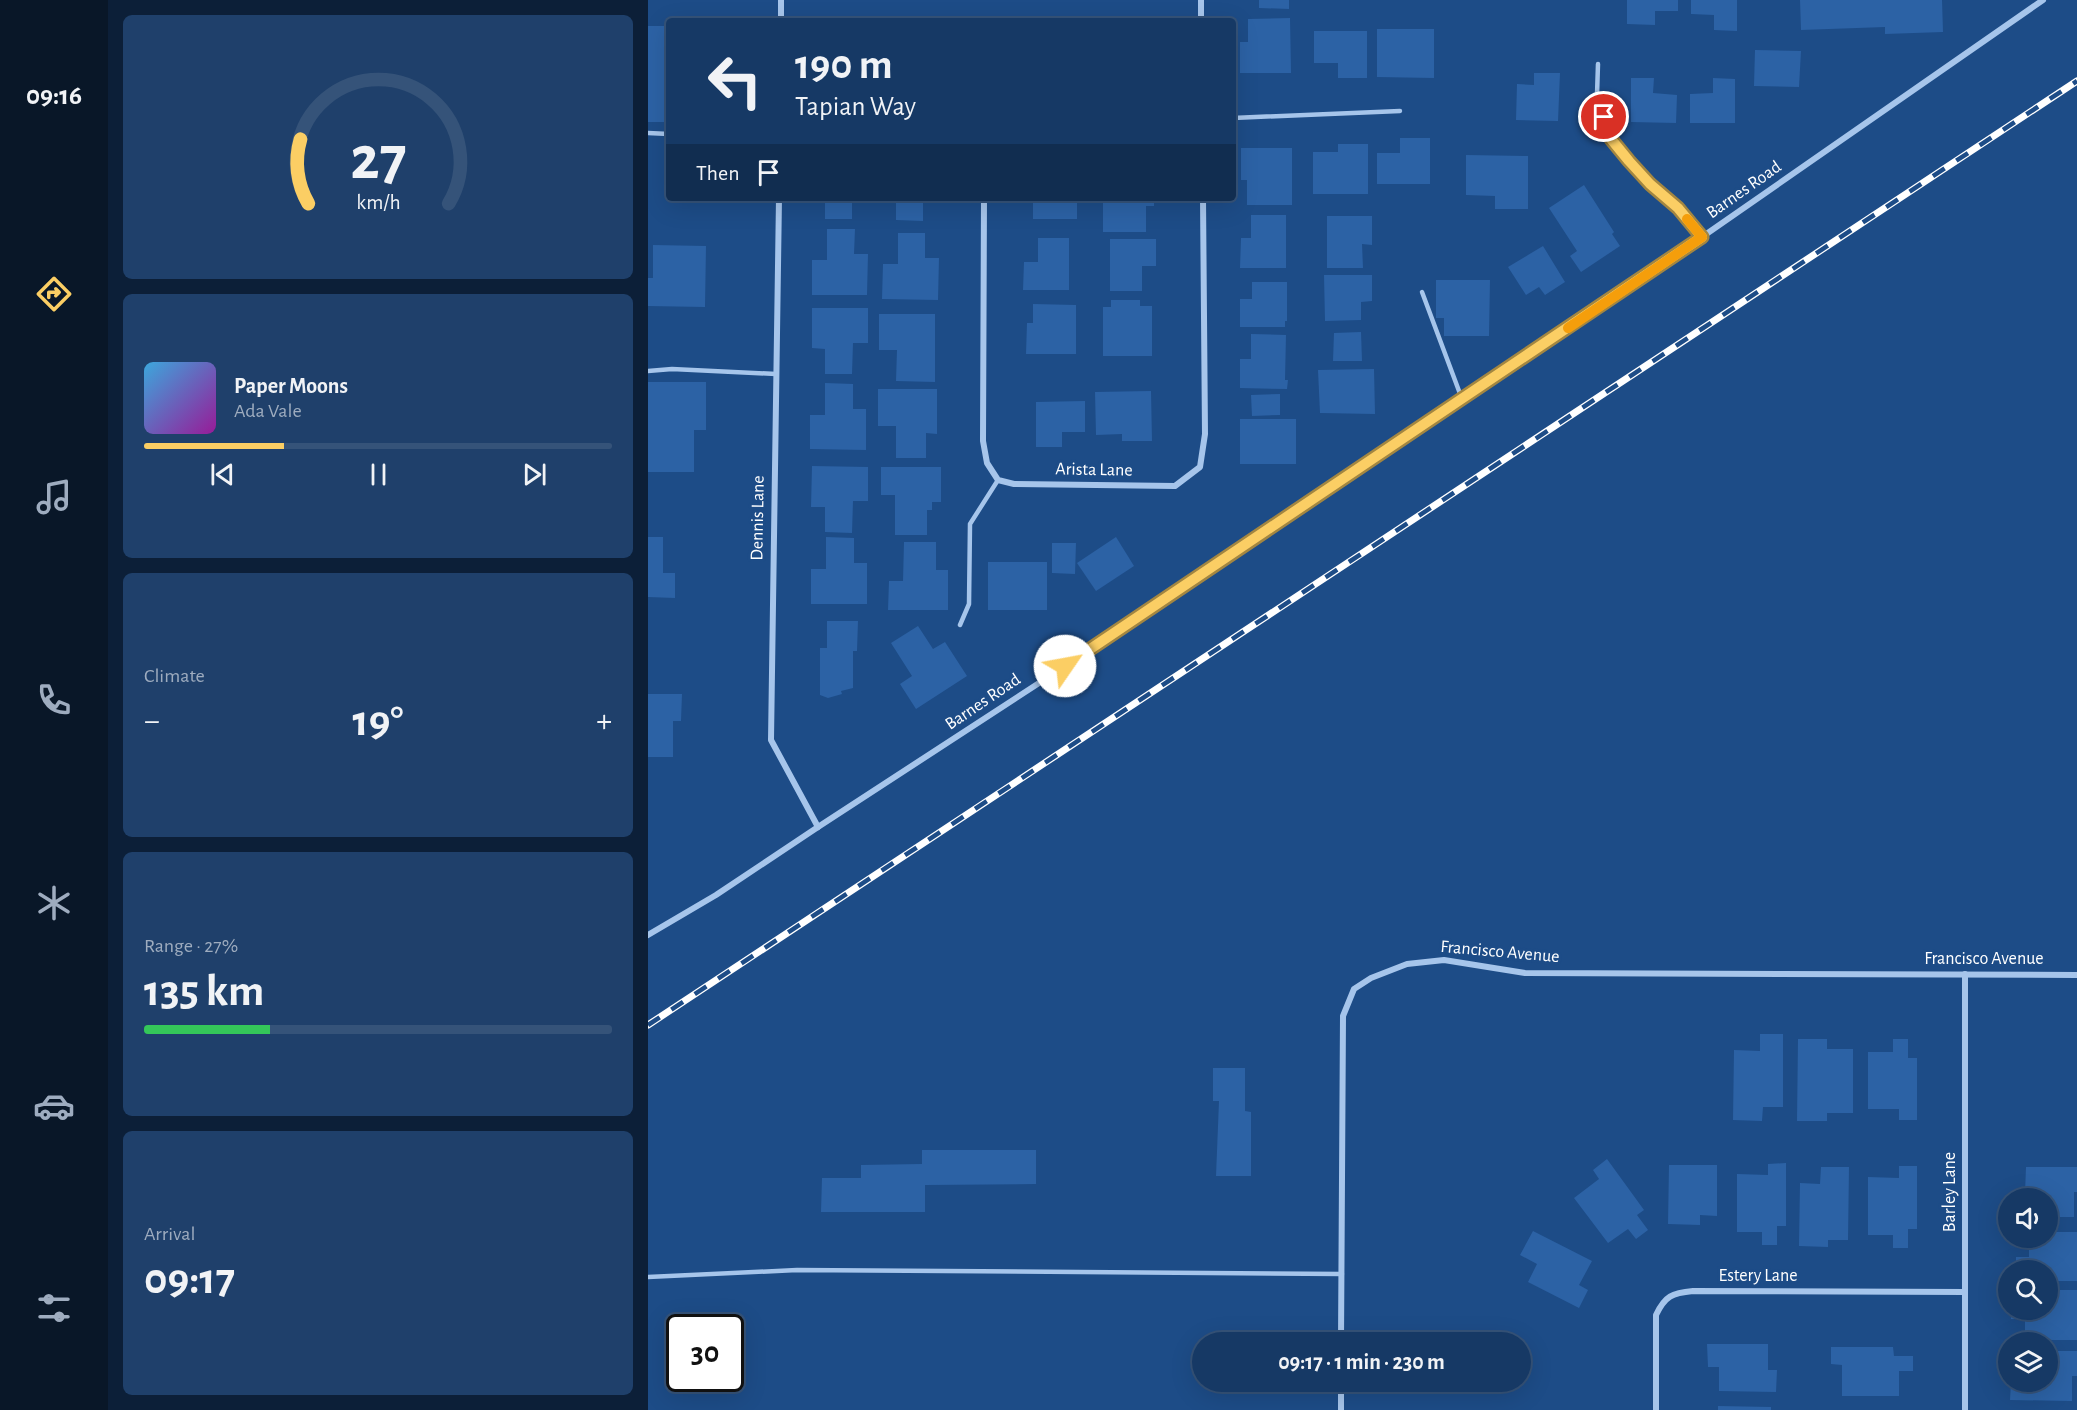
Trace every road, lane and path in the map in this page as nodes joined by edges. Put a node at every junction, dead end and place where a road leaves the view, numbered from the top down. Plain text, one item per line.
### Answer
1 (781, 0) edge
2 (1202, 0) edge
3 (2043, 0) edge
4 (781, 18) edge
5 (1201, 18) edge
6 (1598, 64) dead end
7 (1400, 111) dead end
8 (1236, 118) edge
9 (648, 134) edge
10 (666, 134) edge
11 (779, 201) edge
12 (984, 201) edge
13 (1203, 201) edge
14 (1702, 237) junction
15 (1422, 292) dead end
16 (648, 371) edge
17 (776, 374) junction
18 (1462, 399) junction
19 (998, 480) junction
20 (960, 625) dead end
21 (818, 826) junction
22 (648, 935) edge
23 (1965, 974) junction
24 (2077, 975) edge
25 (1342, 1274) junction
26 (648, 1277) edge
27 (1965, 1292) junction
28 (1341, 1332) edge
29 (1341, 1392) edge
30 (1341, 1410) edge
31 (1656, 1410) edge
32 (1965, 1410) edge

1 - 4 street
2 - 5 street
3 - 14 street, Barnes Road
6 - 14 lane
7 - 8 lane
9 - 10 lane
11 - 17 street, Dennis Lane
12 - 19 street
13 - 19 street, Arista Lane
14 - 18 street, Barnes Road
15 - 18 lane
16 - 17 lane
17 - 21 street, Dennis Lane
18 - 21 street, Barnes Road
19 - 20 lane
21 - 22 street, Barnes Road
23 - 24 street, Francisco Avenue
23 - 25 street, Francisco Avenue
23 - 27 street, Barley Lane
25 - 26 lane
25 - 28 street, Francisco Avenue
27 - 31 street, Estery Lane
27 - 32 street, Barley Lane
29 - 30 street

